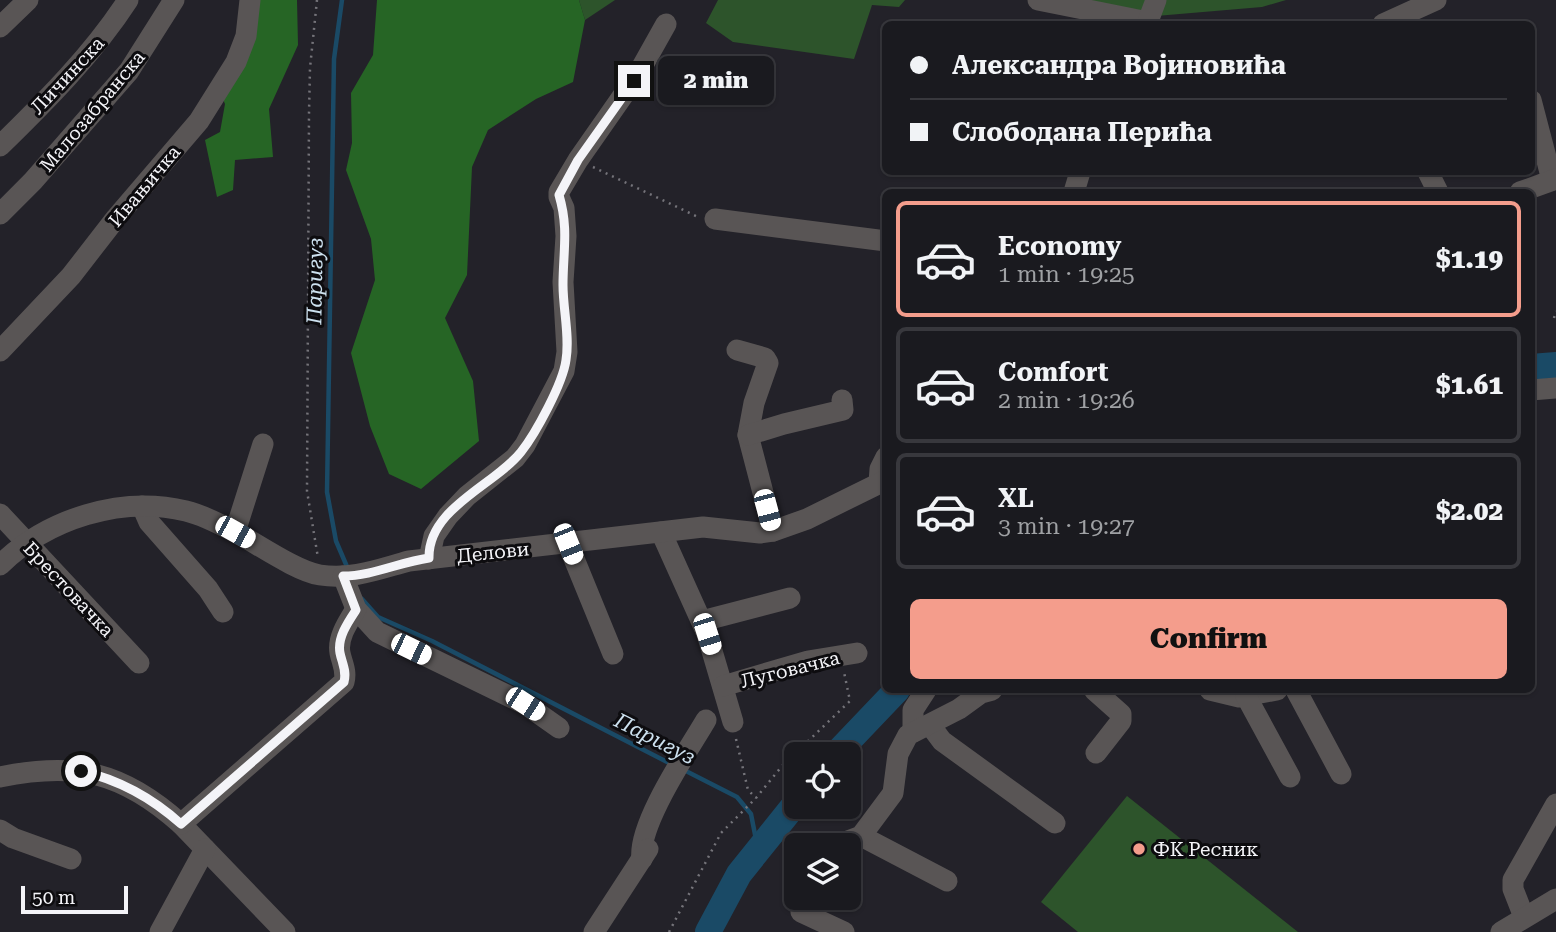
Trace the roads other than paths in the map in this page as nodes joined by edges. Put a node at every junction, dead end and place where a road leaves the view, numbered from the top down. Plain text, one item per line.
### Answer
1 (27, 0) edge
2 (128, 0) edge
3 (174, 0) edge
4 (250, 0) edge
5 (1038, 0) edge
6 (1156, 0) edge
7 (1436, 0) edge
8 (1138, 21) edge
9 (1148, 21) edge
10 (1390, 21) edge
11 (666, 24) dead end
12 (0, 27) edge
13 (1535, 114) edge
14 (0, 146) edge
15 (1554, 180) edge
16 (1528, 189) edge
17 (0, 214) edge
18 (715, 219) road end
19 (882, 240) edge
20 (737, 350) dead end
21 (0, 351) edge
22 (1556, 388) edge
23 (1535, 390) edge
24 (842, 400) dead end
25 (748, 435) junction
26 (263, 444) dead end
27 (882, 466) edge
28 (882, 482) edge
29 (142, 506) junction
30 (0, 514) edge
31 (773, 531) junction
32 (235, 532) junction
33 (661, 532) junction
34 (26, 543) junction
35 (568, 544) junction
36 (429, 558) junction
37 (0, 565) edge
38 (345, 576) junction
39 (790, 598) dead end
40 (356, 610) junction
41 (223, 612) dead end
42 (702, 621) junction
43 (613, 654) dead end
44 (849, 654) road end
45 (139, 663) dead end
46 (723, 686) junction
47 (924, 693) edge
48 (981, 693) edge
49 (1097, 693) edge
50 (1222, 693) edge
51 (1262, 693) edge
52 (1298, 693) edge
53 (1246, 696) junction
54 (706, 720) dead end
55 (733, 722) road end
56 (559, 728) dead end
57 (922, 728) junction
58 (1096, 754) dead end
59 (1341, 774) dead end
60 (0, 777) edge
61 (1290, 777) dead end
62 (1556, 804) edge
63 (1055, 823) dead end
64 (181, 824) junction
65 (861, 836) joint
66 (4, 840) edge
67 (205, 849) junction
68 (71, 859) dead end
69 (947, 881) dead end
70 (1556, 899) edge
71 (799, 914) edge
72 (1524, 917) junction
73 (160, 932) edge
74 (285, 932) edge
75 (594, 932) edge
76 (844, 932) edge
77 (1500, 932) edge

1 - 12 street
2 - 14 street, Личинска
3 - 17 street, Малозабранска
4 - 21 street, Ивањичка
5 - 8 street
6 - 9 street
7 - 10 street
11 - 36 street
13 - 15 street
15 - 16 street
18 - 19 street
20 - 25 street
22 - 23 street
24 - 25 street
25 - 31 street
26 - 32 street
27 - 28 street
28 - 31 street, Делови
29 - 32 street, Делови
29 - 34 street, Делови
29 - 41 street
30 - 34 street, Брестовачка
31 - 33 street, Делови
32 - 38 street, Делови
33 - 35 street, Делови
33 - 42 street, Луговачка
34 - 37 street, Делови
34 - 45 street, Брестовачка
35 - 36 street, Делови
35 - 43 street
36 - 38 street, Делови
38 - 40 street
39 - 42 street
40 - 56 street
40 - 64 street
42 - 46 street, Луговачка
44 - 46 street, Луговачка
46 - 55 street, Луговачка
47 - 57 street
48 - 57 street
49 - 58 street
50 - 53 street
51 - 53 street
52 - 59 street
53 - 61 street
54 - 75 street
57 - 63 street
57 - 65 street
60 - 64 street
62 - 72 street
64 - 67 street
65 - 69 street
66 - 68 street
67 - 73 street
67 - 74 street
70 - 72 street
71 - 76 street
72 - 77 street

